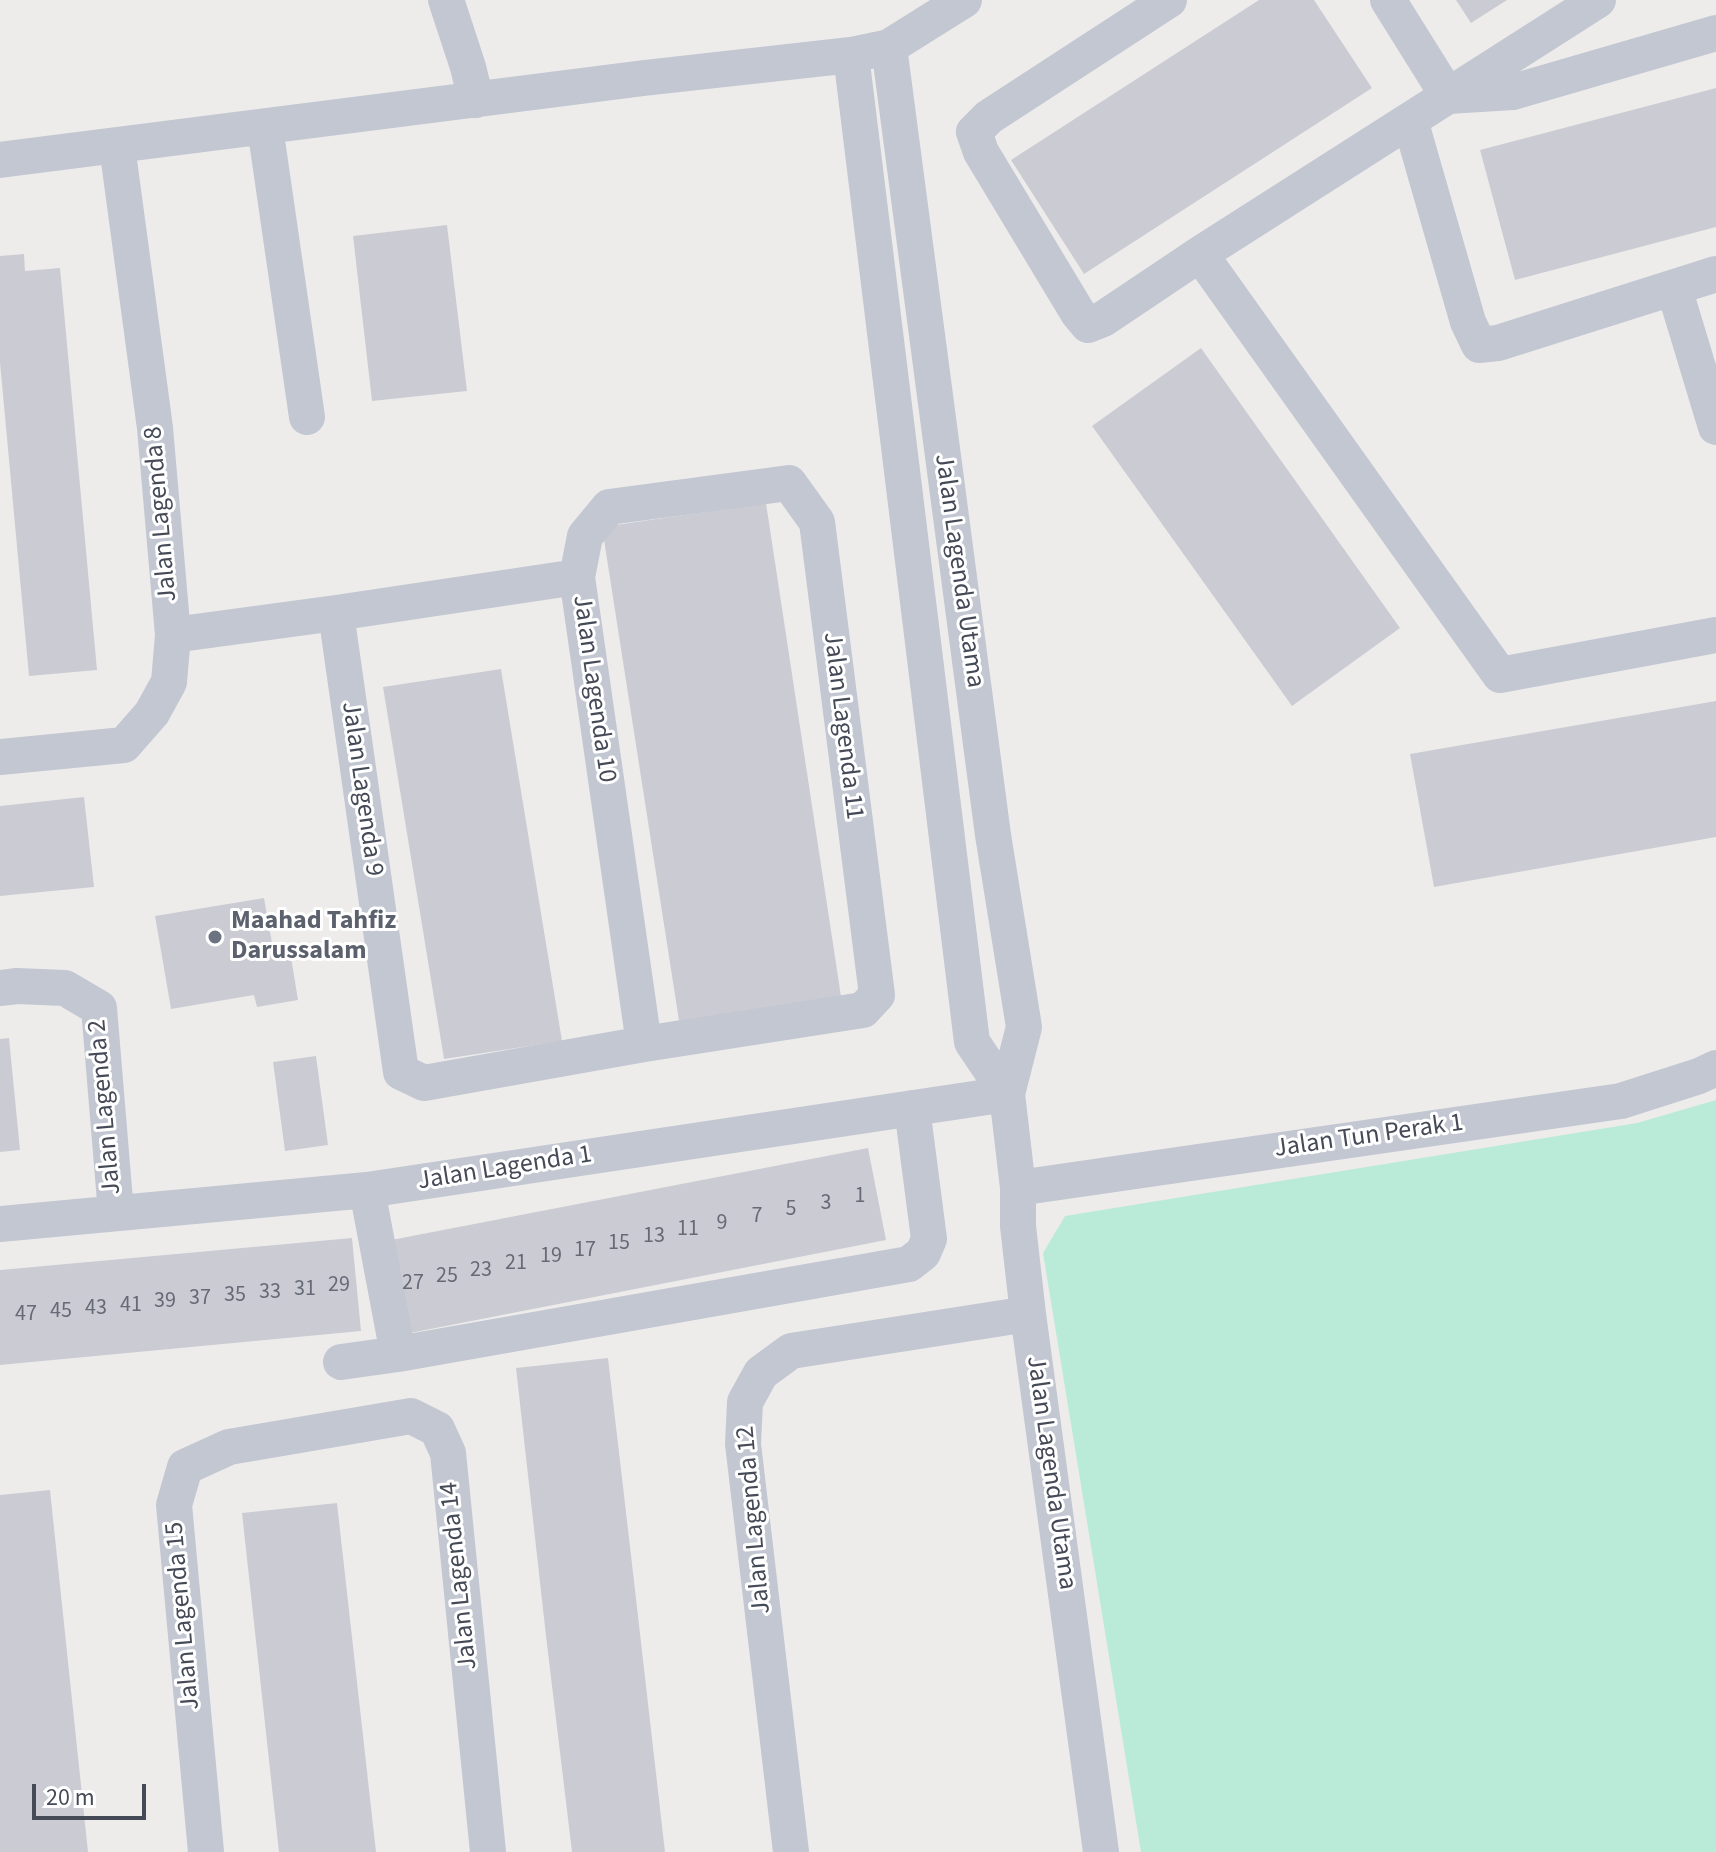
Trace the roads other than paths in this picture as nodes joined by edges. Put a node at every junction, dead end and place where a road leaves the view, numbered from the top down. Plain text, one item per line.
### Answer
1 (446, 0) edge
2 (963, 0) edge
3 (1169, 0) edge
4 (1388, 0) edge
5 (1598, 0) edge
6 (1716, 33) edge
7 (889, 47) junction
8 (851, 55) junction
9 (1448, 96) junction
10 (476, 100) junction
11 (1410, 120) junction
12 (265, 127) junction
13 (117, 146) junction
14 (0, 160) edge
15 (1200, 254) junction
16 (1716, 274) edge
17 (1674, 288) junction
18 (307, 417) dead end
19 (1716, 427) edge
20 (577, 577) junction
21 (336, 613) junction
22 (173, 635) junction
23 (1716, 635) edge
24 (0, 757) edge
25 (0, 988) edge
26 (644, 1044) junction
27 (1716, 1068) edge
28 (1007, 1094) junction
29 (912, 1108) junction
30 (1018, 1188) junction
31 (367, 1190) junction
32 (116, 1213) junction
33 (0, 1224) edge
34 (1028, 1314) junction
35 (398, 1354) junction
36 (341, 1362) dead end
37 (313, 1432) joint
38 (206, 1852) edge
39 (488, 1852) edge
40 (791, 1852) edge
41 (1101, 1852) edge

1 - 10 street
2 - 7 street
3 - 15 street
4 - 9 street
5 - 9 street
6 - 9 street
7 - 8 street
7 - 28 street, Jalan Lagenda Utama
8 - 10 street
8 - 28 street, Jalan Lagenda Utama
9 - 11 street
10 - 12 street
11 - 15 street
11 - 17 street
12 - 13 street
12 - 18 street
13 - 14 street
13 - 22 street, Jalan Lagenda 8
15 - 23 street
16 - 17 street
17 - 19 street
20 - 21 street, Jalan Lagenda 10
20 - 26 street, Jalan Lagenda 10
20 - 26 street, Jalan Lagenda 11
21 - 22 street
21 - 26 street, Jalan Lagenda 9
22 - 24 street, Jalan Lagenda 8
25 - 32 street, Jalan Lagenda 2
27 - 30 street, Jalan Tun Perak 1
28 - 29 street, Jalan Lagenda 1
28 - 30 street, Jalan Lagenda Utama
29 - 31 street, Jalan Lagenda 1
29 - 35 street
30 - 34 street, Jalan Lagenda Utama
31 - 32 street, Jalan Lagenda 1
31 - 35 street
32 - 33 street, Jalan Lagenda 1
34 - 40 street, Jalan Lagenda 12
34 - 41 street, Jalan Lagenda Utama
35 - 36 street
37 - 38 street, Jalan Lagenda 15
37 - 39 street, Jalan Lagenda 14

